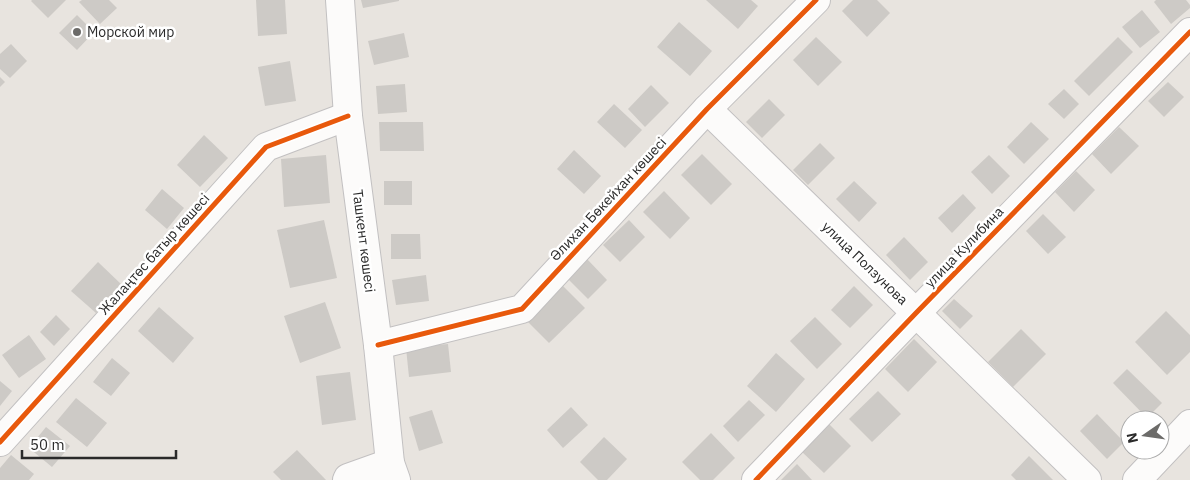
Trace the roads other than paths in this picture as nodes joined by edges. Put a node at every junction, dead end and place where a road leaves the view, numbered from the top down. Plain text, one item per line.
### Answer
1 (340, 0) edge
2 (816, 0) edge
3 (1190, 32) edge
4 (707, 110) junction
5 (348, 116) junction
6 (916, 313) junction
7 (378, 345) junction
8 (1190, 424) edge
9 (0, 442) edge
10 (393, 472) edge
11 (347, 480) edge
12 (756, 480) edge
13 (1087, 480) edge
14 (1137, 480) edge

1 - 5 street, Ташкент көшесі
2 - 4 street, Әлихан Бөкейхан көшесі
3 - 6 street, улица Кулибина
4 - 6 street, улица Ползунова
4 - 7 street, Әлихан Бөкейхан көшесі
5 - 7 street, Ташкент көшесі
5 - 9 street, Жалаңтөс батыр көшесі
6 - 12 street, улица Кулибина
6 - 13 street, улица Ползунова
7 - 10 street, Ташкент көшесі
8 - 14 street
10 - 11 street

